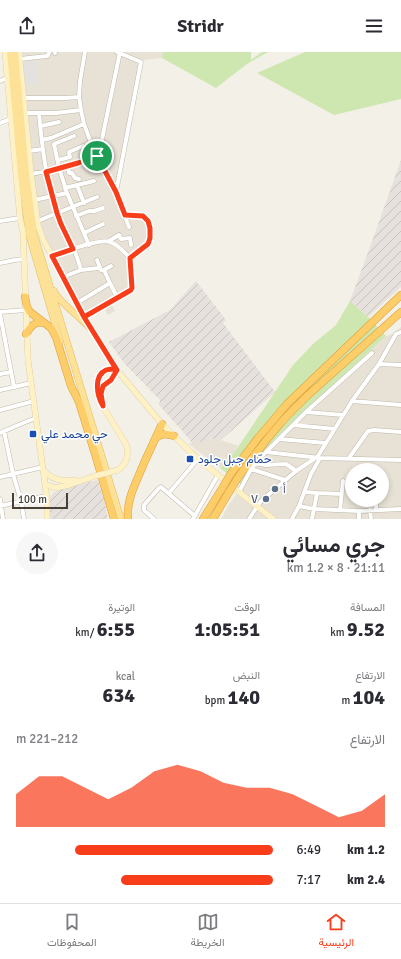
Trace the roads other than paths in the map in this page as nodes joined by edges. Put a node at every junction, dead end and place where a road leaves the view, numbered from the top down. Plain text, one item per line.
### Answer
1 (4, 52) edge
2 (10, 52) edge
3 (15, 52) edge
4 (20, 52) edge
5 (49, 52) edge
6 (84, 52) edge
7 (119, 52) edge
8 (20, 59) junction
9 (7, 78) junction
10 (0, 81) edge
11 (79, 97) junction
12 (24, 98) junction
13 (81, 110) junction
14 (26, 113) junction
15 (40, 113) junction
16 (14, 120) junction
17 (59, 122) dead end
18 (0, 123) edge
19 (84, 124) junction
20 (41, 126) junction
21 (74, 136) dead end
22 (42, 140) junction
23 (83, 146) dead end
24 (43, 149) junction
25 (14, 151) joint
26 (29, 151) junction
27 (97, 156) junction
28 (58, 160) junction
29 (68, 166) junction
30 (60, 168) junction
31 (46, 172) junction
32 (31, 174) junction
33 (79, 179) dead end
34 (94, 181) dead end
35 (77, 185) junction
36 (66, 190) junction
37 (116, 192) junction
38 (52, 196) junction
39 (97, 197) dead end
40 (34, 200) junction
41 (84, 203) junction
42 (72, 207) junction
43 (103, 208) dead end
44 (57, 213) junction
45 (125, 215) junction
46 (76, 216) junction
47 (20, 218) junction
48 (0, 221) edge
49 (38, 221) junction
50 (103, 224) dead end
51 (129, 227) dead end
52 (84, 233) junction
53 (109, 241) junction
54 (89, 244) junction
55 (131, 245) dead end
56 (73, 249) junction
57 (52, 256) junction
58 (130, 258) junction
59 (24, 259) junction
60 (97, 260) dead end
61 (0, 263) edge
62 (111, 266) dead end
63 (99, 268) junction
64 (81, 270) junction
65 (104, 270) junction
66 (46, 271) junction
67 (63, 277) junction
68 (110, 283) junction
69 (401, 295) edge
70 (25, 297) junction
71 (117, 297) junction
72 (77, 303) junction
73 (26, 310) junction
74 (401, 312) edge
75 (0, 313) edge
76 (84, 317) junction
77 (46, 324) junction
78 (91, 329) junction
79 (401, 332) edge
80 (26, 334) junction
81 (372, 353) dead end
82 (379, 364) junction
83 (401, 365) edge
84 (116, 370) junction
85 (11, 372) junction
86 (0, 374) edge
87 (111, 380) junction
88 (126, 381) junction
89 (31, 383) junction
90 (14, 387) junction
91 (0, 390) edge
92 (34, 401) junction
93 (352, 401) junction
94 (79, 402) junction
95 (401, 405) edge
96 (103, 406) junction
97 (0, 410) edge
98 (306, 412) junction
99 (343, 415) junction
100 (36, 418) junction
101 (162, 424) junction
102 (293, 425) junction
103 (335, 430) junction
104 (2, 432) edge
105 (401, 432) edge
106 (174, 436) junction
107 (155, 438) junction
108 (279, 438) junction
109 (326, 443) junction
110 (266, 452) junction
111 (198, 458) junction
112 (318, 458) junction
113 (349, 458) junction
114 (401, 460) edge
115 (256, 463) junction
116 (43, 468) junction
117 (251, 469) junction
118 (296, 471) junction
119 (14, 474) junction
120 (218, 475) junction
121 (0, 477) edge
122 (58, 479) junction
123 (86, 479) junction
124 (285, 480) junction
125 (343, 481) dead end
126 (45, 483) junction
127 (60, 487) junction
128 (226, 489) junction
129 (239, 492) junction
130 (305, 492) junction
131 (169, 493) junction
132 (316, 493) junction
133 (342, 494) junction
134 (46, 498) junction
135 (0, 499) edge
136 (21, 501) junction
137 (1, 506) edge
138 (257, 506) junction
139 (299, 506) junction
140 (314, 508) junction
141 (401, 509) edge
142 (340, 510) junction
143 (370, 510) junction
144 (376, 510) joint
145 (359, 511) junction
146 (194, 517) edge
147 (3, 519) edge
148 (24, 519) edge
149 (47, 519) edge
150 (114, 519) edge
151 (122, 519) edge
152 (128, 519) edge
153 (154, 519) edge
154 (203, 519) edge
155 (213, 519) edge
156 (249, 519) edge
157 (273, 519) edge
158 (292, 519) edge
159 (312, 519) edge
160 (359, 519) edge
161 (370, 519) edge

1 - 9 main road
2 - 16 main road
3 - 66 main road
4 - 8 main road
5 - 8 street
6 - 11 street
7 - 27 street
7 - 37 street
8 - 12 main road
9 - 10 street
9 - 16 main road
11 - 12 street
11 - 13 street
12 - 14 main road
13 - 15 street
13 - 19 street
14 - 15 street
14 - 26 main road
15 - 20 street
16 - 18 street
16 - 25 main road
16 - 94 main road
17 - 20 street
19 - 22 street
19 - 27 street
20 - 22 street
21 - 28 street
22 - 24 street
23 - 28 street
24 - 26 street
24 - 31 street
25 - 47 main road
26 - 32 main road
27 - 29 street
27 - 37 street
28 - 30 street
29 - 30 street
29 - 33 street
30 - 31 street
30 - 36 street
31 - 32 street
31 - 38 street
32 - 40 main road
34 - 35 street
35 - 36 street
35 - 41 street
36 - 38 street
36 - 42 street
37 - 45 street
38 - 40 street
38 - 44 street
39 - 41 street
40 - 49 main road
41 - 42 street
42 - 44 street
42 - 46 street
43 - 46 street
44 - 49 street
44 - 56 street
45 - 51 street
45 - 58 street
46 - 52 street
47 - 48 street
47 - 59 main road
49 - 57 main road
50 - 52 street
52 - 54 street
53 - 54 street
53 - 55 street
53 - 58 street
54 - 56 street
56 - 57 street
56 - 64 street
57 - 67 main road
58 - 71 street
59 - 61 street
59 - 70 main road
60 - 63 street
62 - 65 street
63 - 64 street
63 - 65 street
64 - 67 street
65 - 68 street
66 - 78 main road
66 - 151 main road
67 - 72 main road
68 - 71 street
68 - 72 street
69 - 128 highway, bridge
70 - 73 main road
70 - 77 highway
71 - 76 street
72 - 76 main road
73 - 75 street
73 - 80 main road
74 - 128 highway, bridge
75 - 85 street
76 - 78 main road
77 - 80 highway
77 - 94 highway
78 - 84 main road
79 - 82 street
80 - 89 main road
81 - 98 street
82 - 83 street
82 - 93 street
84 - 87 main road
84 - 88 main road
84 - 96 main road
85 - 86 street
85 - 90 street
87 - 88 main road
87 - 96 main road
88 - 101 main road
89 - 90 street
89 - 92 main road
90 - 91 street
92 - 97 street
92 - 100 main road
93 - 95 street
93 - 99 street
94 - 150 highway
96 - 123 main road, bridge
98 - 99 street
98 - 102 street
99 - 103 street
100 - 104 street
100 - 116 main road
101 - 106 main road
101 - 107 highway
102 - 103 street
102 - 108 street
103 - 109 street
104 - 119 street
105 - 113 street
106 - 107 highway
106 - 111 main road
107 - 152 highway
108 - 109 street
108 - 110 street
109 - 112 street
110 - 112 street
110 - 115 street
111 - 120 main road
111 - 131 street
112 - 113 street
112 - 118 street
112 - 130 street
113 - 114 street
115 - 117 street
115 - 118 street
116 - 119 street
116 - 122 main road
116 - 126 main road
117 - 124 street
117 - 129 street
118 - 124 street
119 - 121 street
119 - 136 street
120 - 129 main road
120 - 146 street
122 - 123 main road
122 - 126 main road
123 - 127 main road
124 - 138 street
125 - 133 street
126 - 127 main road
126 - 134 main road
127 - 134 main road
128 - 154 highway
128 - 155 highway
129 - 138 main road
130 - 132 street
130 - 139 street
131 - 146 street
131 - 153 street
132 - 133 street
132 - 140 street
133 - 142 street
134 - 136 street
134 - 149 main road
135 - 137 street
136 - 137 street
136 - 148 street
137 - 147 street
138 - 156 street
138 - 157 main road
139 - 140 street
139 - 158 street
140 - 142 street
140 - 159 street
141 - 144 street
142 - 145 street
143 - 144 street
143 - 145 street
143 - 161 street
145 - 160 street

